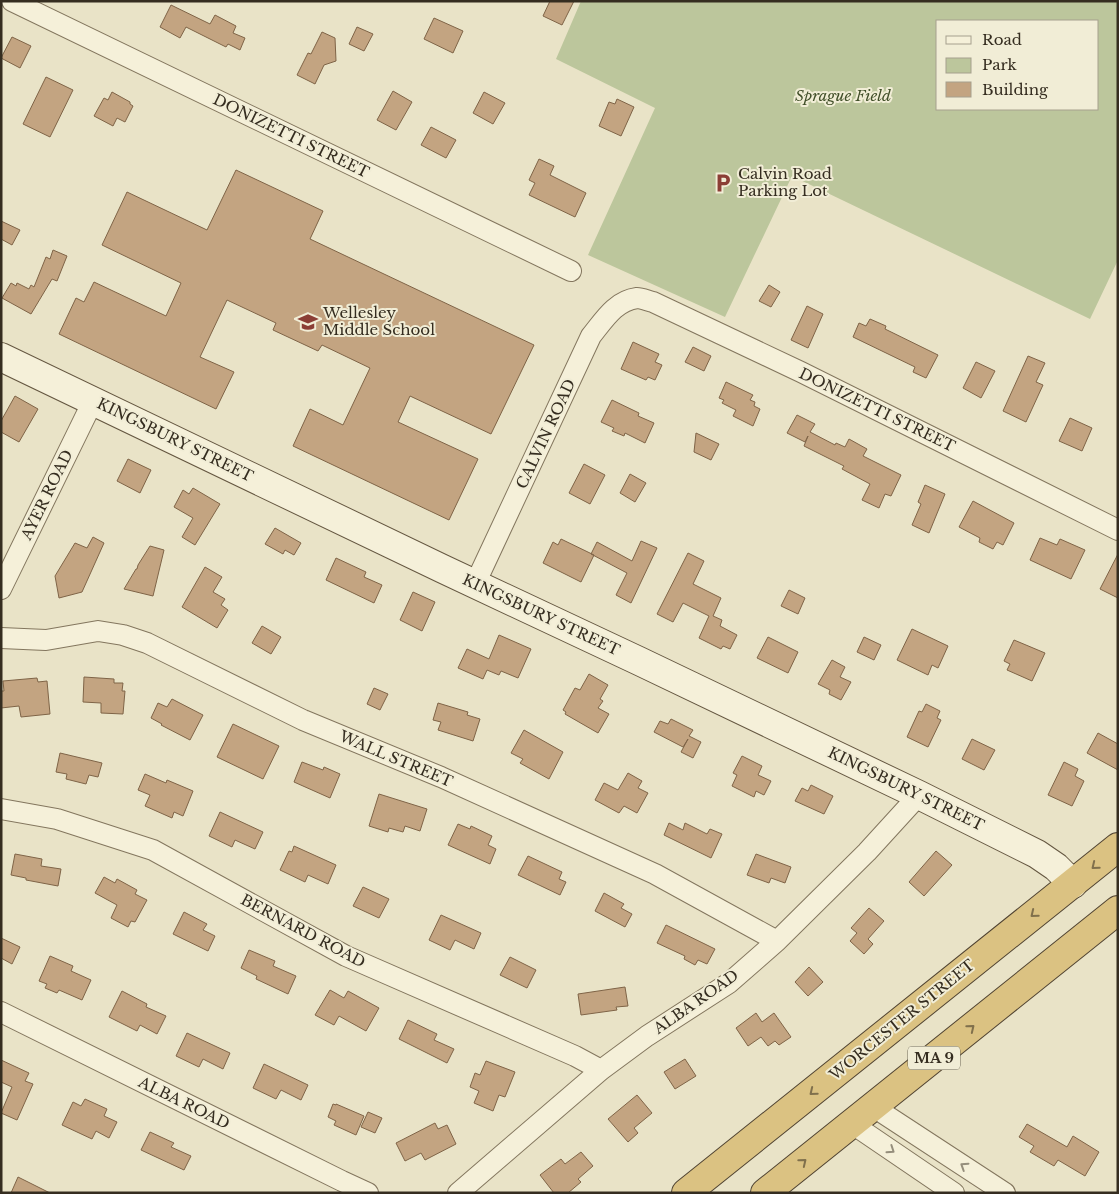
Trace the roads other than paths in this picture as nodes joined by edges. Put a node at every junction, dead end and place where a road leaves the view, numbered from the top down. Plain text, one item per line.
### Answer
1 (12, 1) edge
2 (571, 271) dead end
3 (634, 300) joint
4 (1, 357) edge
5 (93, 401) junction
6 (1118, 530) edge
7 (476, 584) junction
8 (1, 589) edge
9 (1, 638) edge
10 (919, 795) junction
11 (1, 809) edge
12 (1118, 847) edge
13 (1072, 884) junction
14 (1118, 910) edge
15 (777, 941) junction
16 (1, 1012) edge
17 (601, 1070) junction
18 (872, 1106) junction
19 (851, 1123) junction
20 (718, 1180) edge
21 (368, 1193) edge
22 (458, 1193) edge
23 (686, 1193) edge
24 (765, 1193) edge
25 (954, 1193) edge
26 (1005, 1193) edge

1 - 2 street, DONIZETTI STREET
3 - 6 street, DONIZETTI STREET
3 - 7 street, CALVIN ROAD
4 - 5 main road, KINGSBURY STREET
5 - 7 main road, KINGSBURY STREET
5 - 8 street, AYER ROAD
7 - 10 main road, KINGSBURY STREET
9 - 15 street, WALL STREET
10 - 13 main road, KINGSBURY STREET
10 - 15 street, ALBA ROAD
11 - 17 street, BERNARD ROAD
12 -> 13 highway, WORCESTER STREET
13 -> 20 highway, WORCESTER STREET
18 -> 14 highway, MA 9
15 - 17 street, ALBA ROAD
16 - 21 street, ALBA ROAD
17 - 22 street, ALBA ROAD
18 - 19 highway, MA 9
26 -> 18 street
24 -> 19 highway, MA 9
19 -> 25 street
20 - 23 highway, WORCESTER STREET

